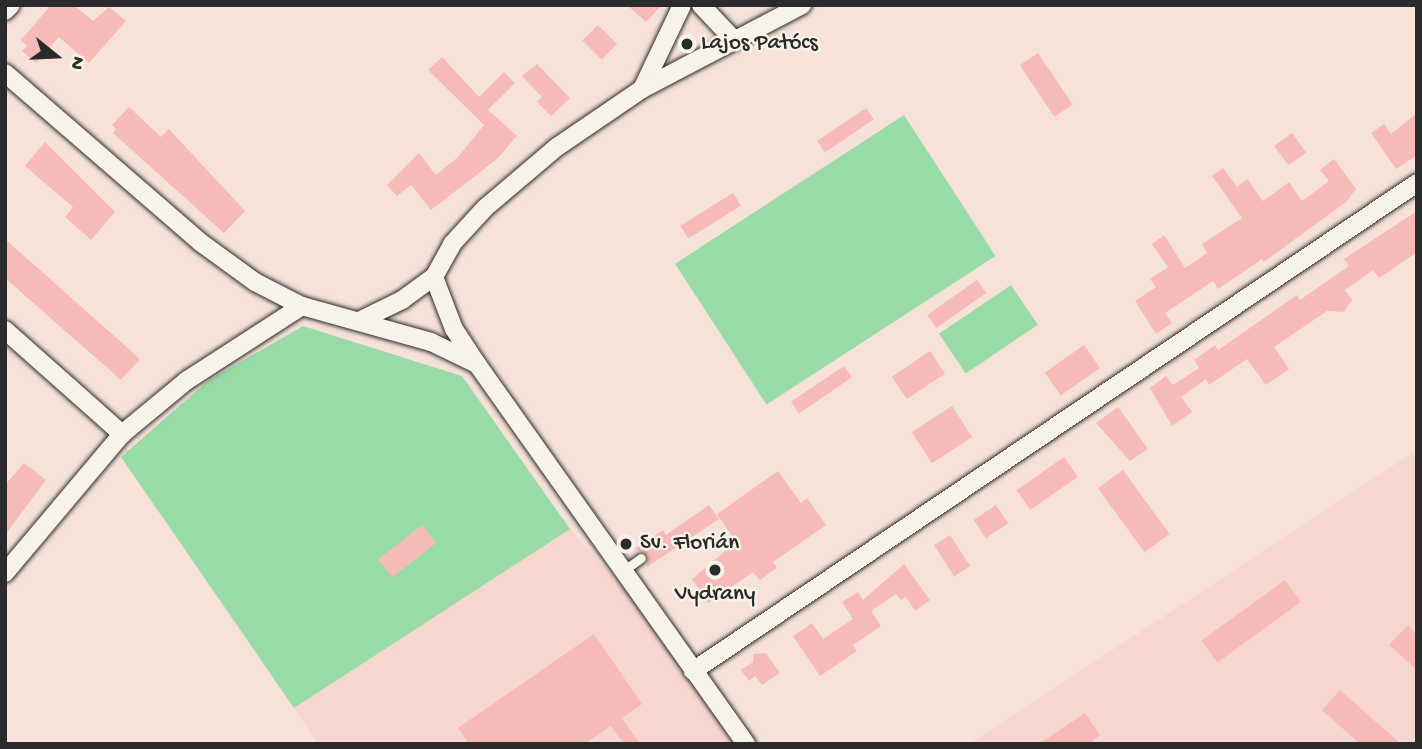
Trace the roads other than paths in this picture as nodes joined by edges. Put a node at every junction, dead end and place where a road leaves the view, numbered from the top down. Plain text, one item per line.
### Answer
1 (11, 5) edge
2 (682, 5) edge
3 (701, 5) edge
4 (802, 5) edge
5 (5, 11) edge
6 (733, 39) junction
7 (5, 73) edge
8 (642, 89) junction
9 (1417, 183) edge
10 (433, 277) junction
11 (302, 306) junction
12 (361, 320) junction
13 (5, 330) edge
14 (477, 365) junction
15 (122, 435) junction
16 (641, 558) dead end
17 (623, 571) junction
18 (5, 573) edge
19 (693, 671) junction
20 (746, 744) edge

1 - 5 street
2 - 8 street
3 - 6 street
4 - 6 street
6 - 8 street
7 - 11 street
8 - 10 street
9 - 19 street
10 - 12 street
10 - 14 street
11 - 12 street
11 - 15 street
12 - 14 street
13 - 15 street
14 - 17 street
15 - 18 street
16 - 17 lane
17 - 19 street
19 - 20 street

